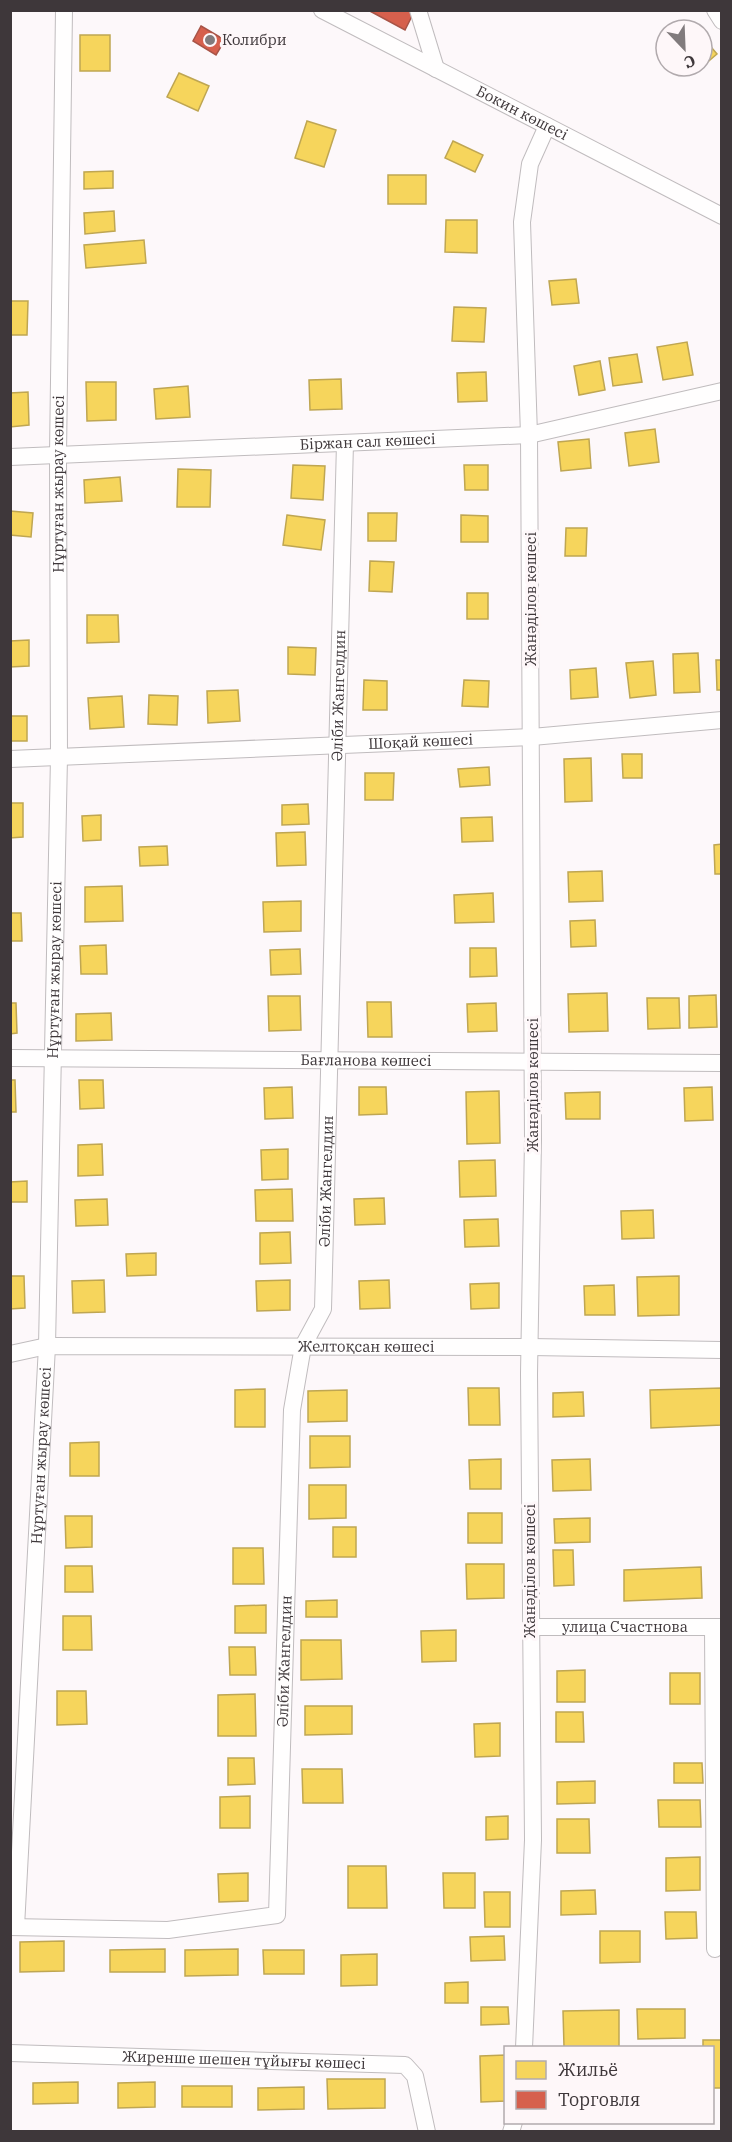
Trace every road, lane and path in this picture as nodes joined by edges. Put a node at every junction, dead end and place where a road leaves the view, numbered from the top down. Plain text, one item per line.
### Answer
1 (64, 10) edge
2 (322, 10) edge
3 (418, 10) edge
4 (715, 10) edge
5 (722, 21) edge
6 (436, 69) junction
7 (547, 126) junction
8 (722, 216) edge
9 (722, 391) edge
10 (529, 435) junction
11 (345, 442) junction
12 (58, 455) junction
13 (10, 457) edge
14 (722, 720) edge
15 (532, 737) junction
16 (337, 745) junction
17 (59, 757) junction
18 (10, 759) edge
19 (10, 1058) edge
20 (51, 1059) junction
21 (330, 1060) junction
22 (533, 1063) junction
23 (722, 1063) edge
24 (47, 1346) junction
25 (303, 1346) junction
26 (530, 1347) junction
27 (722, 1350) edge
28 (10, 1354) edge
29 (531, 1627) junction
30 (717, 1627) edge
31 (13, 1927) edge
32 (715, 1949) dead end
33 (524, 2046) edge
34 (10, 2053) edge
35 (427, 2132) edge

1 - 12 street, Нұртуған жырау көшесі
2 - 6 street, Бокин көшесі
3 - 6 street
4 - 5 street
6 - 7 street, Бокин көшесі
7 - 8 street, Бокин көшесі
7 - 10 street, Жанәділов көшесі
9 - 10 street, Біржан сал көшесі
10 - 11 street, Біржан сал көшесі
10 - 15 street, Жанәділов көшесі
11 - 12 street, Біржан сал көшесі
11 - 16 street, Әліби Жангелдин
12 - 13 street, Біржан сал көшесі
12 - 17 street, Нұртуған жырау көшесі
14 - 15 street, Шоқай көшесі
15 - 16 street, Шоқай көшесі
15 - 22 street, Жанәділов көшесі
16 - 17 street, Шоқай көшесі
16 - 21 street, Әліби Жангелдин
17 - 18 street, Шоқай көшесі
17 - 20 street, Нұртуған жырау көшесі
19 - 20 street, Бағланова көшесі
20 - 21 street, Бағланова көшесі
20 - 24 street, Нұртуған жырау көшесі
21 - 22 street, Бағланова көшесі
21 - 25 street, Әліби Жангелдин
22 - 23 street, Бағланова көшесі
22 - 26 street, Жанәділов көшесі
24 - 25 street, Желтоқсан көшесі
24 - 28 street, Желтоқсан көшесі
24 - 31 street, Нұртуған жырау көшесі
25 - 26 street, Желтоқсан көшесі
25 - 31 street, Әліби Жангелдин
26 - 27 street, Желтоқсан көшесі
26 - 29 street, Жанәділов көшесі
29 - 30 street, улица Счастнова
29 - 33 street, Жанәділов көшесі
30 - 32 street
34 - 35 street, Жиренше шешен тұйығы көшесі

